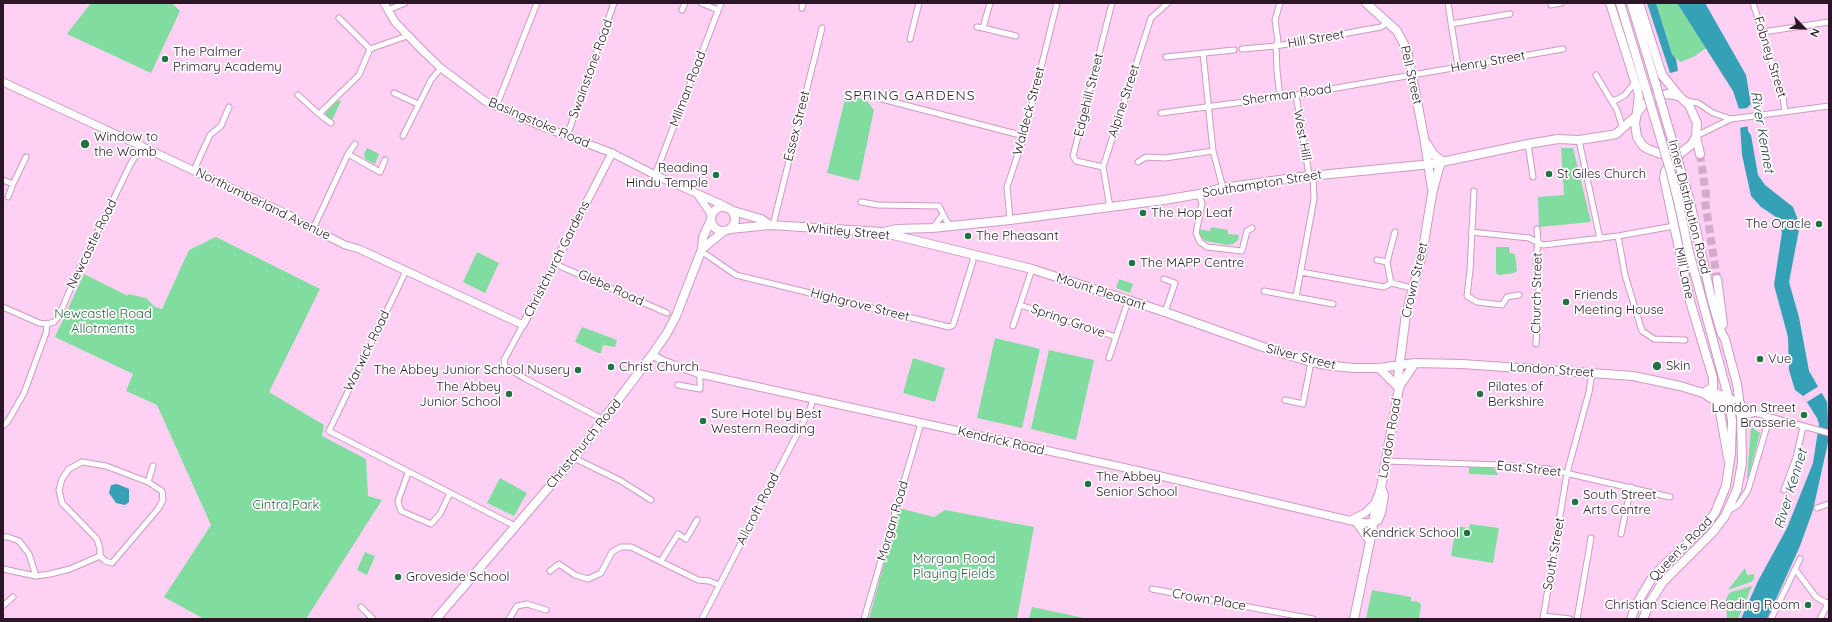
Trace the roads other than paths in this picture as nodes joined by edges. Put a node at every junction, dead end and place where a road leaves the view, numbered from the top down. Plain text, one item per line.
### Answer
1 (384, 3) edge
2 (405, 3) edge
3 (537, 3) edge
4 (614, 3) edge
5 (685, 3) edge
6 (701, 3) edge
7 (721, 3) edge
8 (919, 3) edge
9 (990, 3) edge
10 (1058, 3) edge
11 (1112, 3) edge
12 (1168, 3) edge
13 (1280, 3) edge
14 (1366, 3) edge
15 (1448, 3) edge
16 (1561, 3) edge
17 (1610, 3) edge
18 (1620, 3) edge
19 (1631, 3) edge
20 (1639, 3) edge
21 (1753, 3) edge
22 (1551, 5) dead end
23 (388, 10) junction
24 (682, 10) dead end
25 (718, 10) junction
26 (1510, 14) dead end
27 (339, 18) dead end
28 (1388, 22) junction
29 (1829, 22) edge
30 (1451, 24) junction
31 (977, 27) dead end
32 (822, 28) dead end
33 (983, 28) junction
34 (1763, 32) junction
35 (407, 36) junction
36 (1016, 36) dead end
37 (910, 39) dead end
38 (1276, 46) junction
39 (370, 49) junction
40 (1242, 49) dead end
41 (1563, 49) dead end
42 (1234, 50) dead end
43 (1203, 54) junction
44 (1166, 57) dead end
45 (1458, 67) junction
46 (441, 68) junction
47 (1596, 75) dead end
48 (1413, 76) junction
49 (3, 82) edge
50 (1635, 82) junction
51 (394, 93) dead end
52 (298, 95) dead end
53 (1296, 95) junction
54 (1679, 96) junction
55 (1280, 97) junction
56 (878, 98) dead end
57 (1611, 100) junction
58 (1686, 101) junction
59 (418, 104) junction
60 (1829, 106) edge
61 (229, 107) dead end
62 (496, 107) junction
63 (1208, 107) junction
64 (1785, 112) junction
65 (1161, 113) dead end
66 (319, 114) junction
67 (1636, 115) junction
68 (1730, 118) junction
69 (331, 123) dead end
70 (1623, 129) junction
71 (403, 136) dead end
72 (567, 136) junction
73 (1024, 136) junction
74 (1696, 136) junction
75 (1424, 137) junction
76 (1579, 140) junction
77 (355, 144) dead end
78 (1528, 144) junction
79 (142, 145) junction
80 (1213, 151) junction
81 (1682, 152) junction
82 (612, 153) junction
83 (348, 154) junction
84 (1700, 154) tunnel mouth
85 (26, 157) dead end
86 (385, 160) dead end
87 (1138, 162) dead end
88 (1442, 162) junction
89 (1428, 164) junction
90 (1103, 167) junction
91 (194, 170) junction
92 (655, 175) junction
93 (1311, 175) junction
94 (1532, 177) dead end
95 (3, 180) edge
96 (13, 184) junction
97 (1223, 188) junction
98 (1474, 191) dead end
99 (697, 194) junction
100 (1199, 194) junction
101 (1432, 194) junction
102 (8, 196) dead end
103 (861, 202) dead end
104 (723, 205) junction
105 (1110, 207) junction
106 (733, 211) junction
107 (943, 214) junction
108 (711, 218) junction
109 (1010, 220) junction
110 (772, 225) junction
111 (951, 226) junction
112 (1674, 226) junction
113 (932, 228) junction
114 (1252, 228) dead end
115 (313, 229) junction
116 (1537, 229) dead end
117 (727, 230) junction
118 (881, 232) junction
119 (1395, 232) dead end
120 (1471, 232) junction
121 (1618, 236) junction
122 (1600, 239) junction
123 (1538, 242) junction
124 (701, 250) junction
125 (972, 254) junction
126 (1377, 260) dead end
127 (1387, 262) junction
128 (555, 264) junction
129 (1032, 269) junction
130 (406, 271) junction
131 (1301, 272) junction
132 (1164, 279) dead end
133 (1716, 279) tunnel mouth
134 (1391, 283) junction
135 (1412, 288) junction
136 (1264, 290) dead end
137 (1519, 295) dead end
138 (1296, 296) junction
139 (1128, 300) junction
140 (1333, 304) dead end
141 (1020, 305) junction
142 (3, 306) edge
143 (1165, 312) junction
144 (667, 313) dead end
145 (47, 324) junction
146 (523, 325) junction
147 (1014, 326) dead end
148 (1229, 335) joint
149 (1116, 337) junction
150 (1725, 339) junction
151 (1684, 340) dead end
152 (1536, 344) dead end
153 (652, 355) junction
154 (1109, 358) dead end
155 (1311, 362) junction
156 (1415, 363) junction
157 (1400, 366) junction
158 (1379, 368) junction
159 (1592, 373) junction
160 (700, 374) junction
161 (678, 385) dead end
162 (1399, 388) junction
163 (1703, 393) junction
164 (1728, 398) junction
165 (813, 399) junction
166 (1285, 400) dead end
167 (1718, 401) junction
168 (1740, 403) junction
169 (1730, 407) junction
170 (1741, 413) junction
171 (1755, 413) junction
172 (1774, 419) junction
173 (604, 420) junction
174 (921, 423) junction
175 (3, 426) edge
176 (1803, 427) junction
177 (1829, 433) edge
178 (574, 458) junction
179 (1386, 461) junction
180 (153, 466) dead end
181 (1730, 466) junction
182 (408, 472) junction
183 (1567, 473) junction
184 (148, 482) junction
185 (1631, 487) junction
186 (1381, 488) junction
187 (1784, 490) dead end
188 (450, 493) junction
189 (1670, 497) dead end
190 (651, 500) dead end
191 (1376, 502) junction
192 (1829, 504) edge
193 (1817, 508) dead end
194 (1728, 511) junction
195 (697, 520) dead end
196 (1353, 521) junction
197 (1373, 522) junction
198 (515, 526) junction
199 (1621, 534) dead end
200 (3, 537) edge
201 (1591, 538) dead end
202 (1370, 542) junction
203 (100, 556) junction
204 (1800, 559) dead end
205 (661, 561) junction
206 (3, 568) edge
207 (1795, 569) junction
208 (550, 571) dead end
209 (36, 576) junction
210 (719, 586) junction
211 (1152, 589) dead end
212 (13, 596) dead end
213 (1828, 603) edge
214 (4, 605) edge
215 (361, 607) dead end
216 (546, 610) dead end
217 (1543, 617) edge
218 (373, 619) edge
219 (436, 619) edge
220 (509, 619) edge
221 (702, 619) edge
222 (864, 619) edge
223 (1313, 619) edge
224 (1354, 619) edge
225 (1570, 619) edge
226 (1577, 619) edge
227 (1631, 619) edge
228 (1643, 619) edge
229 (1771, 619) edge
230 (1820, 619) edge

1 - 23 street, Basingstoke Road
2 - 23 street
3 - 62 street
4 - 72 street, Swainstone Road
5 - 24 street
6 - 25 street
7 - 25 street, Milman Road
8 - 37 street
9 - 33 street
10 - 73 street, Waldeck Street
11 - 90 street, Edgehill Street
12 - 90 street, Alpine Street
13 - 38 street
14 - 28 main road, Pell Street
15 - 30 street
16 - 22 street
17 - 50 main road
18 - 164 main road, Inner Distribution Road, bridge
19 - 150 main road, Inner Distribution Road, bridge
20 - 54 main road
21 - 34 street, Fobney Street
23 - 35 street, Basingstoke Road
25 - 92 street, Milman Road
26 - 30 street
27 - 39 street
28 - 38 street, Hill Street
28 - 48 main road, Pell Street
29 - 34 street
30 - 45 street
31 - 33 street
32 - 110 street, Essex Street
33 - 36 street
34 - 64 street, Fobney Street
35 - 39 street
35 - 46 street, Basingstoke Road
38 - 40 street, Hill Street
38 - 55 street
39 - 66 street
41 - 45 street, Henry Street
42 - 43 street
43 - 44 street
43 - 63 street
45 - 48 street, Henry Street
46 - 59 street
46 - 62 street, Basingstoke Road
47 - 57 street
48 - 53 street, Sherman Road
48 - 75 main road, Pell Street
49 - 79 street, Northumberland Avenue
50 - 57 street
50 - 67 main road
51 - 59 street
52 - 66 street
53 - 55 street, Sherman Road
53 - 93 street, West Hill
54 - 58 main road
54 - 67 main road
55 - 63 street, Sherman Road
56 - 73 street
57 - 70 street
58 - 68 street
58 - 74 main road
59 - 71 street
60 - 64 street
61 - 91 street
62 - 72 street, Basingstoke Road
63 - 65 street, Sherman Road
63 - 80 street
64 - 68 street
66 - 69 street
67 - 70 main road, Southampton Street
67 - 81 main road
68 - 74 street
70 - 76 main road, Southampton Street
72 - 82 street, Basingstoke Road
73 - 109 street, Waldeck Street
74 - 81 main road
74 - 84 main road
75 - 88 main road, Pell Street
75 - 89 main road, Pell Street
76 - 78 main road, Southampton Street
76 - 122 street
77 - 83 street
78 - 88 main road, Southampton Street
78 - 94 street
79 - 91 street, Northumberland Avenue
79 - 145 street, Newcastle Road
80 - 87 street
80 - 97 street
81 - 112 main road, Mill Lane
82 - 92 street, Basingstoke Road
82 - 128 street, Christchurch Gardens
83 - 86 street
83 - 115 street
85 - 96 street
88 - 89 main road, Southampton Street
88 - 101 main road, Crown Street
89 - 93 main road, Southampton Street
89 - 101 main road, Crown Street
90 - 105 street, Alpine Street
91 - 115 street, Northumberland Avenue
92 - 99 street
93 - 97 main road, Southampton Street
93 - 131 street, West Hill
95 - 96 street
96 - 102 street
97 - 100 main road, Southampton Street
98 - 120 street
99 - 104 street
99 - 108 street
100 - 105 main road, Southampton Street
100 - 114 street
101 - 135 main road, Crown Street
103 - 107 street
104 - 106 main road
104 - 108 main road
105 - 109 main road, Southampton Street
106 - 110 main road, Whitley Street
106 - 117 main road
107 - 111 street
107 - 113 street
108 - 117 main road
108 - 124 main road, Christchurch Road
109 - 111 main road, Southampton Street
110 - 117 main road, Whitley Street
110 - 118 main road, Whitley Street
111 - 113 main road, Southampton Street
112 - 121 street, Church Street
112 - 163 main road, Mill Lane
113 - 118 main road, Southampton Street
115 - 130 street, Northumberland Avenue
116 - 123 street, Church Street
117 - 124 main road, Christchurch Road
118 - 125 main road, Whitley Street
119 - 127 street
120 - 123 street
120 - 137 street
121 - 122 street, Church Street
121 - 151 street
122 - 123 street, Church Street
123 - 152 street, Church Street
124 - 125 street, Highgrove Street
124 - 153 main road, Christchurch Road
125 - 129 main road, Mount Pleasant
126 - 127 street
127 - 134 street
128 - 144 street, Glebe Road
128 - 146 street, Christchurch Gardens
129 - 139 main road, Mount Pleasant
129 - 141 street
130 - 146 street, Northumberland Avenue
130 - 182 street, Warwick Road
131 - 134 street
131 - 138 street, West Hill
132 - 143 street
133 - 150 main road
134 - 135 street
135 - 157 main road, Crown Street
136 - 138 street
138 - 140 street
139 - 143 main road, Mount Pleasant
139 - 149 street
141 - 147 street
141 - 149 street, Spring Grove
142 - 145 street
143 - 148 main road, Mount Pleasant
145 - 175 street
146 - 173 street, Christchurch Gardens
148 - 155 main road, Silver Street
149 - 154 street
150 - 168 main road, Inner Distribution Road
153 - 160 street, Kendrick Road
153 - 173 main road, Christchurch Road
155 - 158 main road, Silver Street
155 - 166 street
156 - 157 main road, London Street
156 - 159 main road, London Street
156 - 162 main road, London Road
157 - 158 main road, Silver Street
157 - 162 main road, London Road
158 - 162 main road
159 - 163 main road, London Street
159 - 183 street, South Street
160 - 161 street
160 - 165 street, Kendrick Road
162 - 179 main road, London Road
163 - 164 main road, London Street
163 - 167 main road, London Street
164 - 168 main road, London Street
164 - 169 main road, Inner Distribution Road
165 - 174 street, Kendrick Road
165 - 210 street, Allcroft Road
167 - 169 main road, London Street
167 - 181 main road
168 - 170 main road, Inner Distribution Road
168 - 171 street, London Street
169 - 170 main road, London Street
169 - 181 main road, Queen's Road
170 - 171 street, London Street
170 - 194 main road, Queen's Road
171 - 172 street, London Street
172 - 176 street, London Street
172 - 194 street, Queen's Road
173 - 178 main road, Christchurch Road
174 - 196 street, Kendrick Road
174 - 222 street, Morgan Road
176 - 177 street, London Street
176 - 187 street
178 - 190 street
178 - 198 main road, Christchurch Road
179 - 183 street, East Street
179 - 186 main road, London Road
180 - 184 street
181 - 227 main road, Queen's Road
182 - 188 street
182 - 188 street
183 - 185 street, East Street
183 - 217 street, South Street
184 - 203 street
184 - 203 street
185 - 189 street, East Street
185 - 199 street
186 - 191 main road, London Road
186 - 197 main road, London Road
188 - 198 street
191 - 196 street
191 - 197 main road, London Road
192 - 193 street
194 - 228 main road, Queen's Road
195 - 205 street
196 - 197 street, Kendrick Road
196 - 202 street
197 - 202 main road, London Road
198 - 219 main road, Christchurch Road
200 - 209 street
201 - 226 street
202 - 224 main road, London Road
203 - 209 street
204 - 207 street
205 - 208 street
205 - 210 street
206 - 209 street
207 - 213 street
207 - 229 street
210 - 221 street, Allcroft Road
211 - 223 street, Crown Place
212 - 214 street
213 - 230 street
215 - 218 street
216 - 220 street
217 - 225 street

